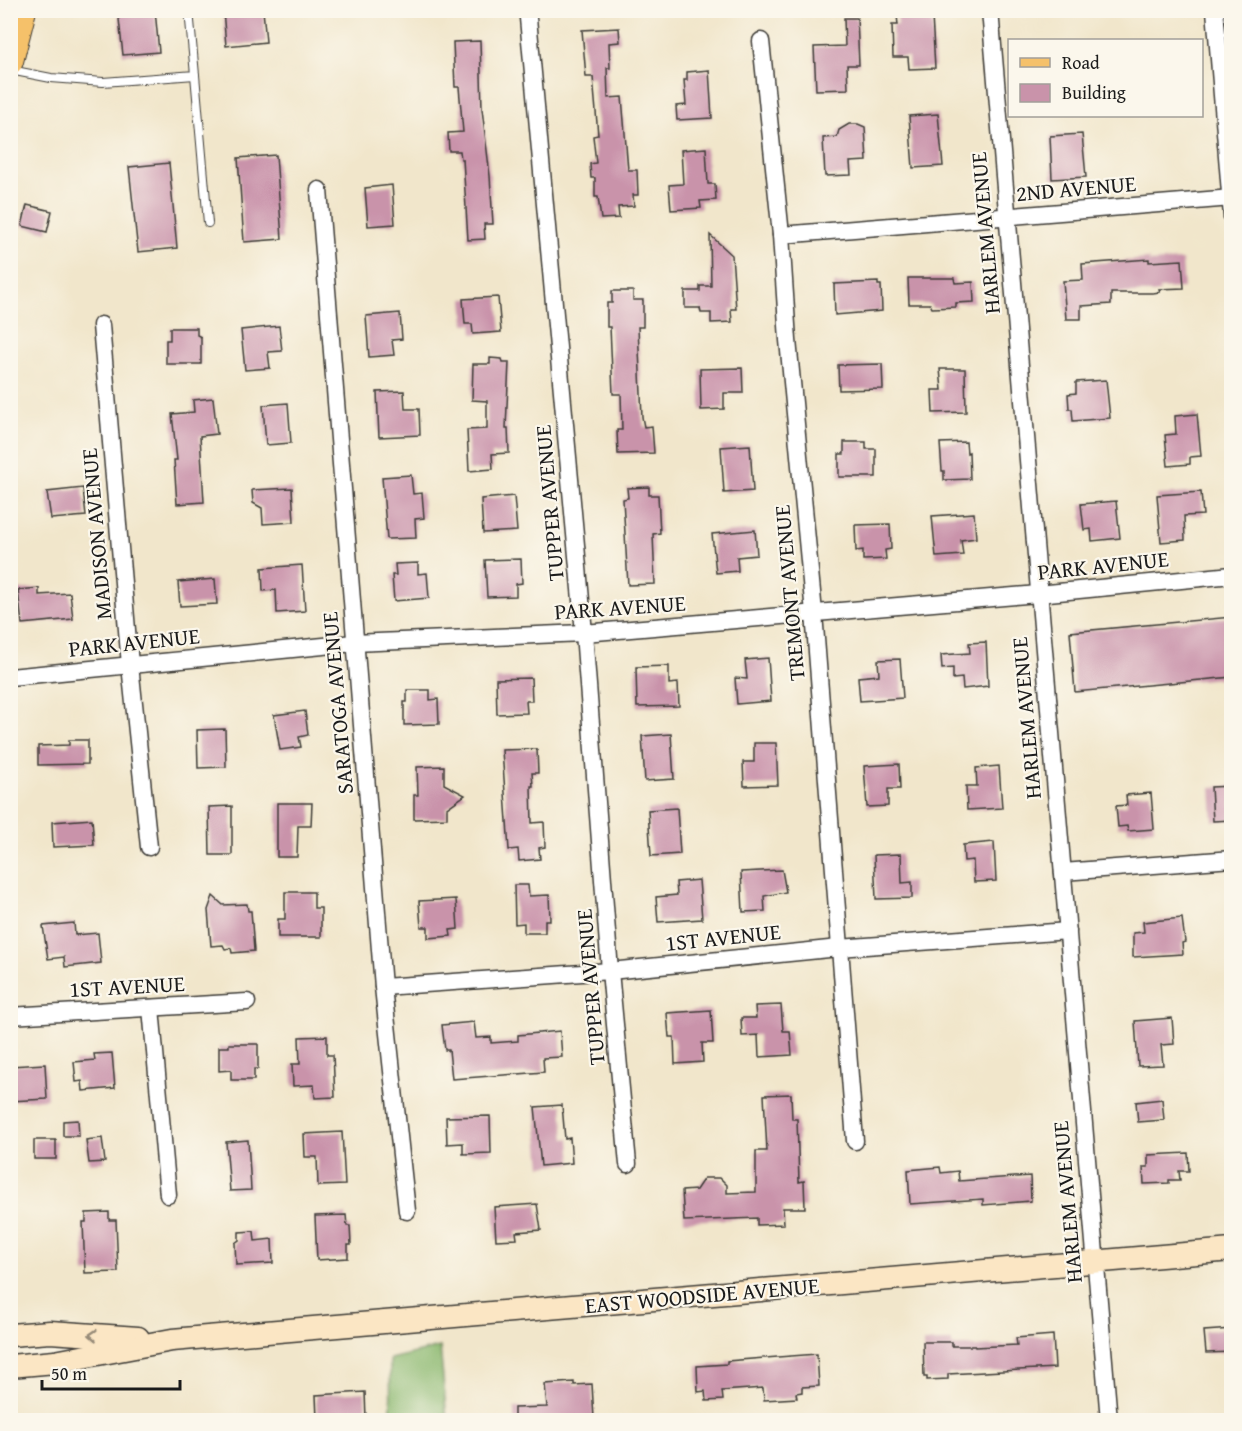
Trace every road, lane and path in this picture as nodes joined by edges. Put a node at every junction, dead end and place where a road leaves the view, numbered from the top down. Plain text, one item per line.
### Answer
1 (189, 10) edge
2 (990, 10) edge
3 (1215, 10) edge
4 (18, 12) edge
5 (528, 18) dead end
6 (761, 41) dead end
7 (10, 61) edge
8 (10, 69) edge
9 (195, 75) junction
10 (319, 190) dead end
11 (1231, 198) edge
12 (1006, 217) junction
13 (1232, 217) edge
14 (208, 223) dead end
15 (781, 235) junction
16 (101, 325) dead end
17 (1232, 574) edge
18 (1038, 594) junction
19 (814, 613) junction
20 (584, 633) junction
21 (354, 643) junction
22 (130, 665) junction
23 (10, 677) edge
24 (150, 847) dead end
25 (1232, 859) edge
26 (1063, 872) junction
27 (1068, 931) junction
28 (839, 948) junction
29 (610, 971) junction
30 (383, 987) junction
31 (247, 1002) dead end
32 (151, 1008) junction
33 (10, 1016) edge
34 (855, 1141) dead end
35 (628, 1164) dead end
36 (168, 1195) dead end
37 (407, 1211) dead end
38 (1232, 1250) edge
39 (1094, 1261) junction
40 (10, 1335) edge
41 (172, 1340) junction
42 (10, 1366) edge
43 (1109, 1420) edge

1 - 9 lane
2 - 12 street, HARLEM AVENUE
3 - 11 street
4 - 7 main road
5 - 20 street, TUPPER AVENUE
6 - 15 street, TREMONT AVENUE
8 - 9 lane
9 - 14 lane
10 - 21 street, SARATOGA AVENUE
11 - 12 street, 2ND AVENUE
11 - 13 street
12 - 15 street, 2ND AVENUE
12 - 18 street, HARLEM AVENUE
15 - 19 street, TREMONT AVENUE
16 - 22 street, MADISON AVENUE
17 - 18 street, PARK AVENUE
18 - 19 street, PARK AVENUE
18 - 26 street, HARLEM AVENUE
19 - 20 street, PARK AVENUE
19 - 28 street, TREMONT AVENUE
20 - 21 street, PARK AVENUE
20 - 29 street, TUPPER AVENUE
21 - 22 street, PARK AVENUE
21 - 30 street, SARATOGA AVENUE
22 - 23 street, PARK AVENUE
22 - 24 street, MADISON AVENUE
25 - 26 street
26 - 27 street, HARLEM AVENUE
27 - 28 street, 1ST AVENUE
27 - 39 street, HARLEM AVENUE
28 - 29 street, 1ST AVENUE
28 - 34 street, TREMONT AVENUE
29 - 30 street, 1ST AVENUE
29 - 35 street, TUPPER AVENUE
30 - 37 street, SARATOGA AVENUE
31 - 32 street, 1ST AVENUE
32 - 33 street, 1ST AVENUE
32 - 36 street
38 - 39 main road, EAST WOODSIDE AVENUE
39 - 41 main road, EAST WOODSIDE AVENUE
39 - 43 street, HARLEM AVENUE
41 -> 40 main road, EAST WOODSIDE AVENUE
41 - 42 main road, EAST WOODSIDE AVENUE

